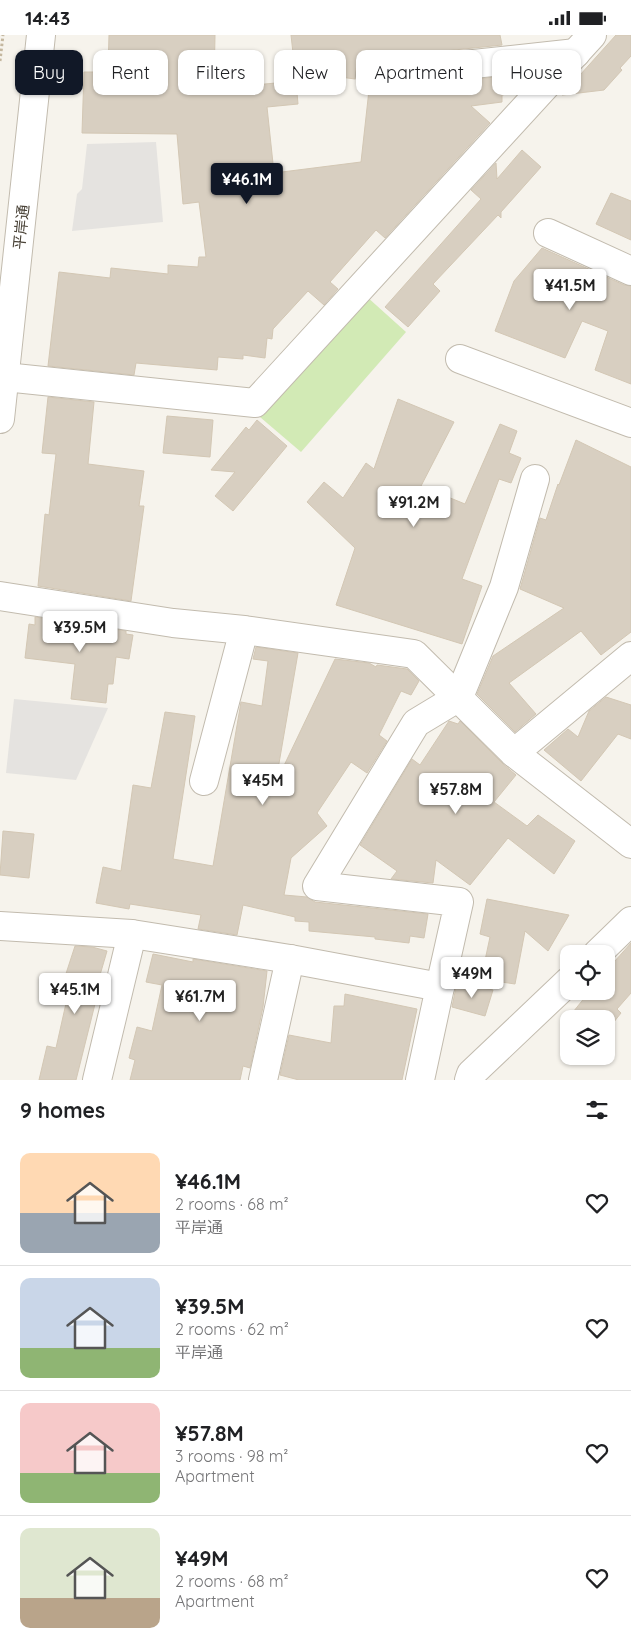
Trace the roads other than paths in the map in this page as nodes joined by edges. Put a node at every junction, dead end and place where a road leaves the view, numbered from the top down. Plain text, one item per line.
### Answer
1 (41, 35) edge
2 (584, 44) edge
3 (482, 59) edge
4 (548, 233) dead end
5 (631, 271) edge
6 (460, 359) dead end
7 (5, 377) junction
8 (0, 419) edge
9 (631, 423) edge
10 (535, 479) dead end
11 (0, 596) edge
12 (244, 630) junction
13 (631, 656) edge
14 (459, 697) junction
15 (514, 753) junction
16 (204, 781) dead end
17 (631, 844) edge
18 (631, 921) edge
19 (0, 926) edge
20 (132, 934) junction
21 (606, 945) edge
22 (290, 959) junction
23 (440, 987) junction
24 (560, 990) edge
25 (97, 1080) edge
26 (262, 1080) edge
27 (420, 1080) edge
28 (469, 1080) edge

1 - 7 street, 平岸通
2 - 3 street
2 - 7 street
4 - 5 street
6 - 9 street
7 - 8 street, 平岸通
10 - 14 street
11 - 12 street
12 - 14 street
12 - 16 street
13 - 15 street
14 - 15 street
14 - 23 street
15 - 17 street
18 - 21 street
19 - 20 street
20 - 22 street
20 - 25 street
22 - 23 street
22 - 26 street
23 - 27 street
24 - 28 street

